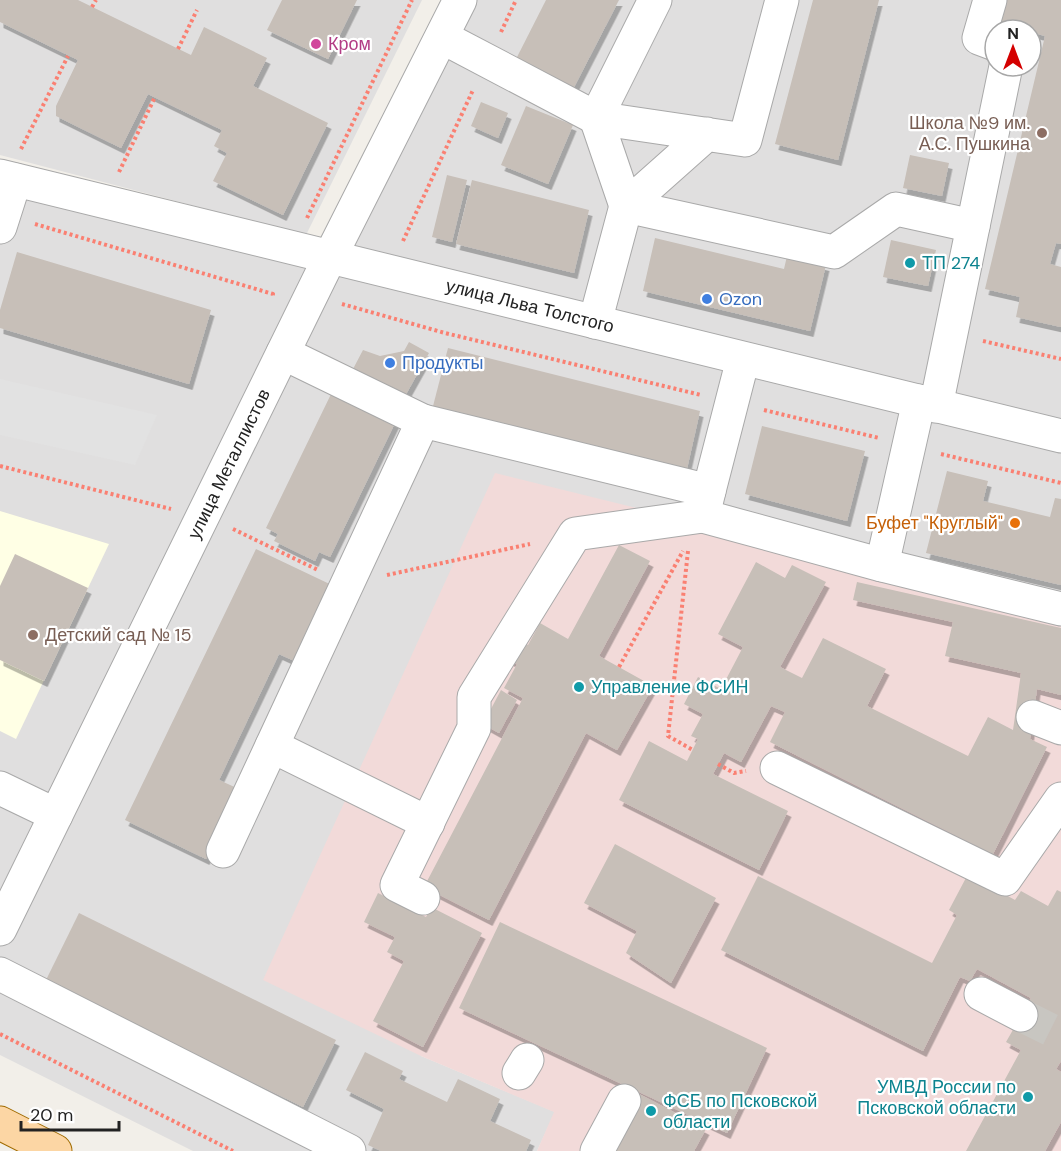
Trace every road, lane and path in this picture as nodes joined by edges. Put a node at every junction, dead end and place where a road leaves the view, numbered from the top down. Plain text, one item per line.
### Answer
1 (96, 0) edge
2 (412, 0) edge
3 (460, 0) edge
4 (516, 0) edge
5 (655, 0) edge
6 (782, 0) edge
7 (990, 0) edge
8 (92, 7) dead end
9 (197, 10) dead end
10 (985, 18) edge
11 (983, 24) edge
12 (442, 37) junction
13 (983, 40) edge
14 (178, 49) dead end
15 (68, 56) dead end
16 (487, 61) junction
17 (1004, 78) edge
18 (155, 97) dead end
19 (596, 118) junction
20 (706, 134) junction
21 (15, 170) edge
22 (118, 176) dead end
23 (626, 206) junction
24 (307, 218) dead end
25 (2, 220) edge
26 (973, 226) junction
27 (399, 248) dead end
28 (330, 257) junction
29 (273, 294) junction
30 (309, 300) junction
31 (268, 304) dead end
32 (595, 322) junction
33 (445, 333) dead end
34 (951, 333) junction
35 (283, 353) junction
36 (1061, 358) edge
37 (743, 359) junction
38 (927, 404) junction
39 (423, 421) junction
40 (1061, 436) edge
41 (0, 466) edge
42 (176, 500) dead end
43 (700, 516) junction
44 (882, 565) junction
45 (1061, 609) edge
46 (619, 667) dead end
47 (272, 746) junction
48 (693, 750) dead end
49 (777, 768) dead end
50 (0, 788) edge
51 (1061, 799) edge
52 (56, 815) junction
53 (428, 823) junction
54 (223, 851) dead end
55 (423, 898) dead end
56 (0, 929) edge
57 (0, 974) edge
58 (981, 994) dead end
59 (1022, 1015) tunnel mouth
60 (0, 1034) edge
61 (624, 1101) dead end
62 (0, 1123) edge
63 (55, 1151) edge
64 (233, 1151) edge
65 (349, 1151) edge
66 (597, 1151) edge

1 - 8 path
2 - 24 path
3 - 12 street, улица Металлистов
4 - 16 path
5 - 19 street
6 - 20 street
7 - 10 street
9 - 14 path
11 - 13 street
12 - 16 street
12 - 28 street, улица Металлистов
15 - 21 path
16 - 19 street
16 - 27 path
17 - 26 street
18 - 22 path
19 - 20 street
19 - 23 street
20 - 23 street
21 - 25 street
21 - 28 street, улица Льва Толстого
23 - 26 street
23 - 32 street
25 - 29 path
26 - 34 street
28 - 30 street, улица Металлистов
28 - 32 street, улица Льва Толстого
29 - 30 path
29 - 31 path
30 - 33 path
30 - 35 street, улица Металлистов
32 - 37 street, улица Льва Толстого
34 - 36 path
34 - 38 street
35 - 39 street
35 - 52 street, улица Металлистов
37 - 38 street, улица Льва Толстого
37 - 43 street
38 - 40 street, улица Льва Толстого
38 - 44 street
39 - 43 street
39 - 47 street
41 - 42 path
43 - 44 street
43 - 46 path
43 - 48 path
43 - 53 street
44 - 45 street
47 - 53 street
47 - 54 street
49 - 51 street
50 - 52 street
52 - 56 street, улица Металлистов
53 - 55 street
57 - 65 street
58 - 59 street
60 - 64 path
61 - 66 street
62 - 63 main road

